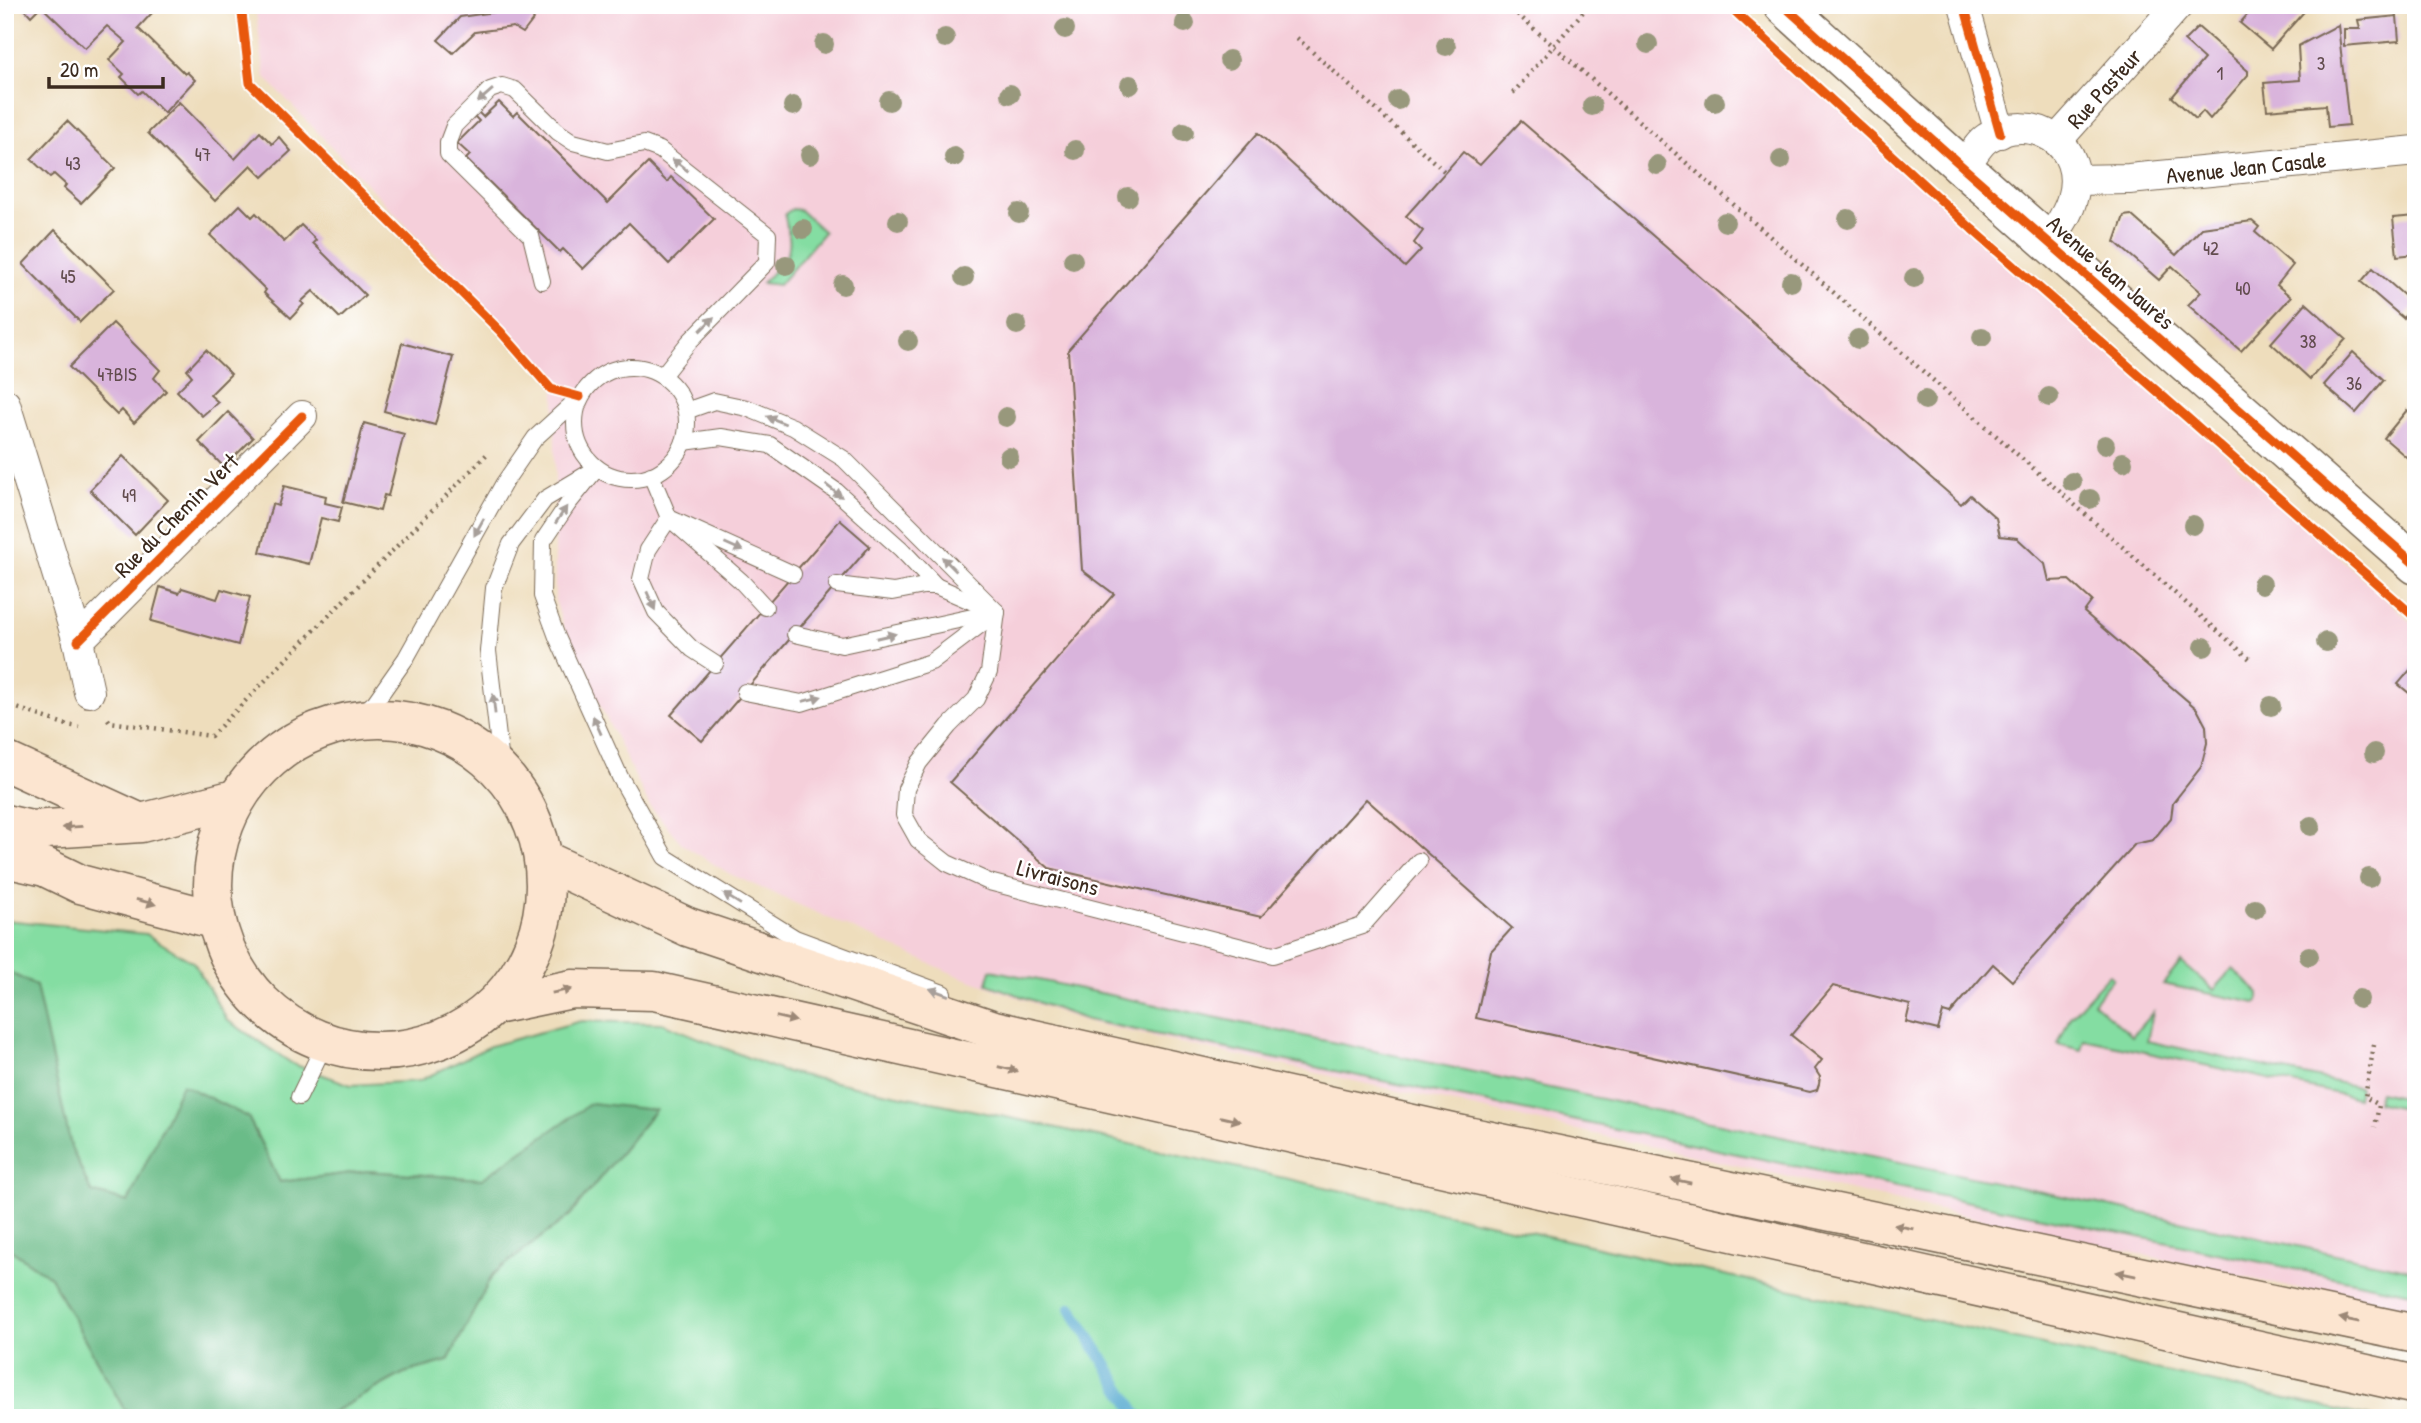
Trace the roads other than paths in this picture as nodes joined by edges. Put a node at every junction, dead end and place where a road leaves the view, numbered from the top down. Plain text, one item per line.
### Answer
1 (1783, 5) edge
2 (1964, 5) edge
3 (2178, 5) edge
4 (2000, 133) junction
5 (2057, 139) junction
6 (2416, 151) edge
7 (1964, 168) junction
8 (2075, 180) junction
9 (2049, 242) junction
10 (542, 281) dead end
11 (662, 376) junction
12 (580, 397) junction
13 (5, 404) edge
14 (685, 411) junction
15 (302, 416) dead end
16 (684, 442) junction
17 (597, 468) junction
18 (651, 475) junction
19 (669, 518) junction
20 (2416, 565) edge
21 (793, 573) dead end
22 (838, 585) dead end
23 (936, 586) junction
24 (765, 607) dead end
25 (997, 612) junction
26 (795, 634) dead end
27 (78, 640) junction
28 (715, 664) dead end
29 (89, 692) road end
30 (745, 692) dead end
31 (354, 719) junction
32 (5, 761) edge
33 (502, 772) junction
34 (235, 799) junction
35 (141, 823) junction
36 (5, 824) edge
37 (5, 858) edge
38 (544, 860) junction
39 (1419, 861) dead end
40 (5, 884) edge
41 (80, 884) junction
42 (216, 920) junction
43 (957, 998) dead end
44 (495, 1005) junction
45 (1031, 1022) dead end
46 (326, 1043) junction
47 (299, 1097) dead end
48 (1453, 1133) junction
49 (2416, 1334) edge
50 (2416, 1385) edge

1 - 7 street, Avenue Jean Jaurès
2 - 4 street
3 - 5 street, Rue Pasteur
4 - 5 street, Rue Pasteur
4 - 7 street
5 - 8 street, Rue Pasteur
6 - 8 street, Avenue Jean Casale
7 - 9 street, Avenue Jean Jaurès
8 - 9 street
9 - 20 street, Avenue Jean Jaurès
11 -> 10 lane
11 - 12 lane
11 - 14 lane
12 - 17 lane
12 -> 31 lane
13 - 27 street
14 - 16 lane
25 -> 14 lane
15 - 27 street, Rue du Chemin Vert
16 - 18 lane
16 -> 23 lane
17 - 18 lane
33 -> 17 lane
43 -> 17 lane
18 - 19 lane
19 -> 21 lane
19 - 24 lane
19 -> 28 lane
22 - 23 lane
23 - 25 lane
26 -> 25 lane
30 -> 25 lane
25 - 39 lane, Livraisons
27 - 29 street
31 - 33 main road
31 - 34 main road
32 - 35 main road
33 - 38 main road
34 - 35 main road
34 - 42 main road
35 -> 36 main road
37 - 41 main road
38 - 44 main road
38 - 48 main road
40 - 41 main road
41 -> 42 main road
42 - 46 main road
44 - 46 main road
44 -> 50 main road
45 - 48 lane
46 - 47 lane
49 -> 48 main road

